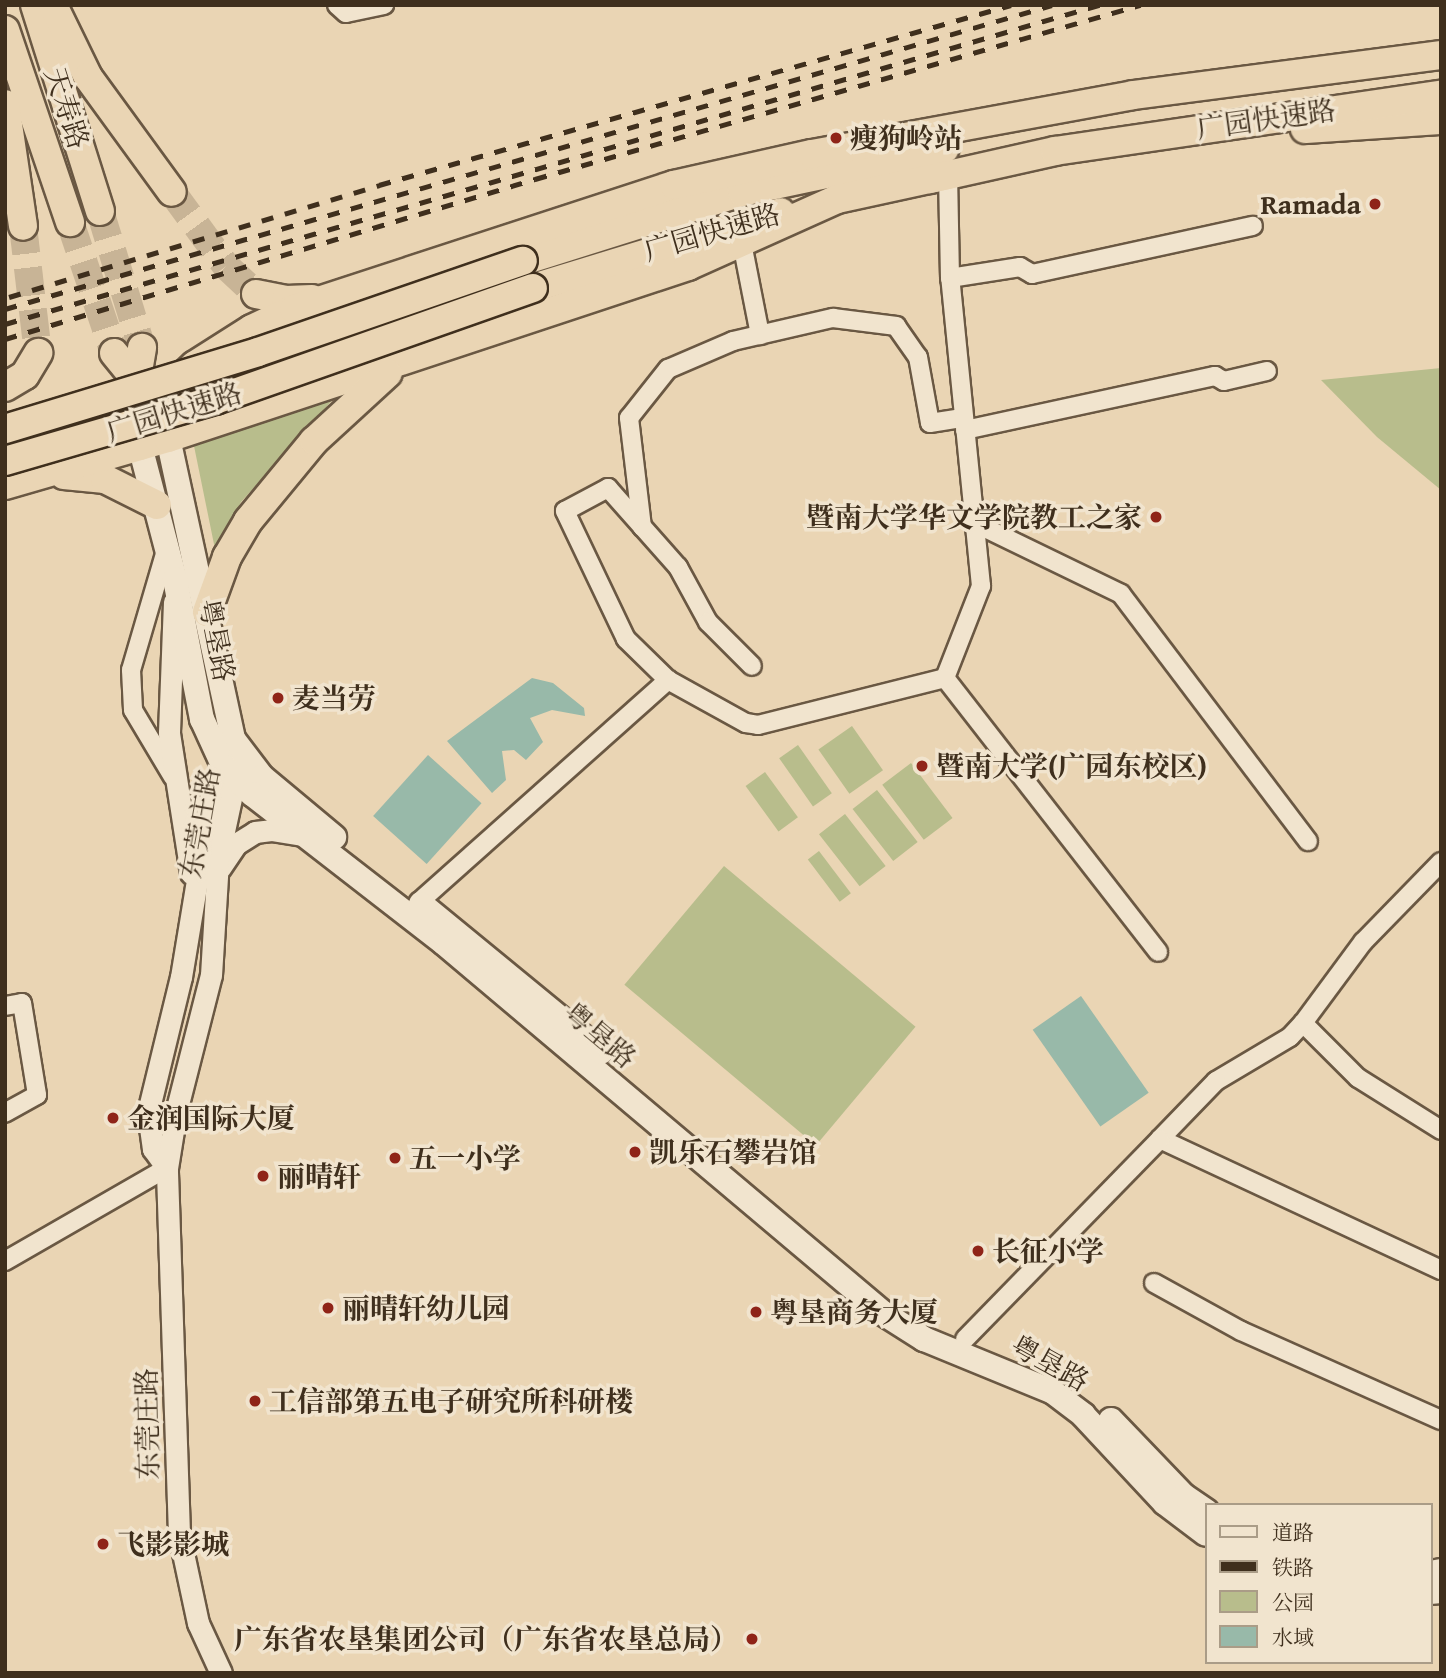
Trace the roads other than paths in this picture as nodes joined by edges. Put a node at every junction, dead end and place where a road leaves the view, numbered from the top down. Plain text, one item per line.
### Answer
1 (35, 5) edge
2 (53, 5) edge
3 (337, 5) edge
4 (384, 5) edge
5 (5, 30) edge
6 (1441, 55) edge
7 (1441, 72) edge
8 (1133, 95) junction
9 (1441, 95) edge
10 (5, 104) edge
11 (1441, 120) edge
12 (1247, 122) junction
13 (911, 156) junction
14 (942, 176) junction
15 (172, 192) tunnel mouth
16 (837, 199) junction
17 (100, 211) tunnel mouth
18 (70, 222) tunnel mouth
19 (23, 226) tunnel mouth
20 (1253, 226) dead end
21 (742, 243) junction
22 (950, 278) junction
23 (256, 294) tunnel mouth
24 (328, 298) junction
25 (760, 335) junction
26 (142, 348) tunnel mouth
27 (38, 353) tunnel mouth
28 (114, 353) tunnel mouth
29 (403, 361) junction
30 (1267, 371) dead end
31 (347, 380) junction
32 (5, 387) edge
33 (141, 396) junction
34 (241, 414) junction
35 (964, 424) junction
36 (5, 429) edge
37 (168, 438) junction
38 (140, 446) junction
39 (5, 461) edge
40 (34, 476) junction
41 (5, 485) edge
42 (157, 505) junction
43 (975, 523) junction
44 (642, 527) junction
45 (167, 547) junction
46 (176, 579) junction
47 (207, 612) junction
48 (752, 666) dead end
49 (945, 678) junction
50 (668, 680) junction
51 (233, 766) junction
52 (173, 777) junction
53 (304, 835) junction
54 (1308, 841) dead end
55 (1441, 862) edge
56 (216, 872) junction
57 (194, 890) junction
58 (419, 902) junction
59 (1158, 952) dead end
60 (5, 1006) edge
61 (1303, 1023) junction
62 (5, 1113) edge
63 (1441, 1130) edge
64 (1160, 1139) junction
65 (167, 1168) junction
66 (5, 1261) edge
67 (1441, 1270) edge
68 (1154, 1283) dead end
69 (965, 1339) junction
70 (1441, 1420) edge
71 (1204, 1510) edge
72 (1204, 1532) edge
73 (221, 1673) edge

1 - 17 highway, 天寿路
2 - 15 highway
3 - 4 street
5 - 18 highway, 天寿路
6 - 8 highway
7 - 13 highway, 广园快速路
8 - 13 highway
8 - 24 highway
9 - 12 highway, 广园快速路
10 - 19 highway
11 - 12 highway
12 - 14 highway, 广园快速路
13 - 36 highway, 广园快速路, bridge
14 - 16 highway, 广园快速路
14 - 22 street
16 - 21 highway
16 - 39 highway, 广园快速路, bridge
20 - 22 street
21 - 25 street
21 - 29 highway
22 - 35 street
23 - 24 highway
24 - 31 highway
24 - 33 highway
25 - 35 street
25 - 44 street
26 - 33 highway
27 - 32 highway
28 - 33 highway
29 - 31 highway
29 - 47 highway
30 - 35 street
31 - 34 highway
33 - 34 highway
33 - 37 highway
33 - 38 highway
33 - 40 highway
34 - 37 highway
35 - 43 street
37 - 38 highway
37 - 47 main road, 粤垦路
38 - 40 highway
38 - 42 main road, 粤垦路
40 - 41 highway
40 - 42 highway
42 - 45 main road, 粤垦路
43 - 49 street
43 - 54 street
44 - 48 street
44 - 50 street
45 - 46 main road, 粤垦路
45 - 52 street
46 - 51 main road, 粤垦路
46 - 52 street
47 - 51 main road, 粤垦路
49 - 50 street
49 - 59 street
50 - 58 street
51 - 53 main road, 粤垦路
51 - 56 street, 东莞庄路
51 - 57 street, 东莞庄路
51 - 58 main road, 粤垦路
52 - 57 street
53 - 56 street
53 - 72 main road, 粤垦路
55 - 61 street
56 - 65 street, 东莞庄路
57 - 65 street, 东莞庄路
58 - 69 main road, 粤垦路
60 - 62 street
61 - 63 street
61 - 64 street
64 - 67 street
64 - 69 street
65 - 66 street
65 - 73 street, 东莞庄路
68 - 70 street
69 - 71 main road, 粤垦路

